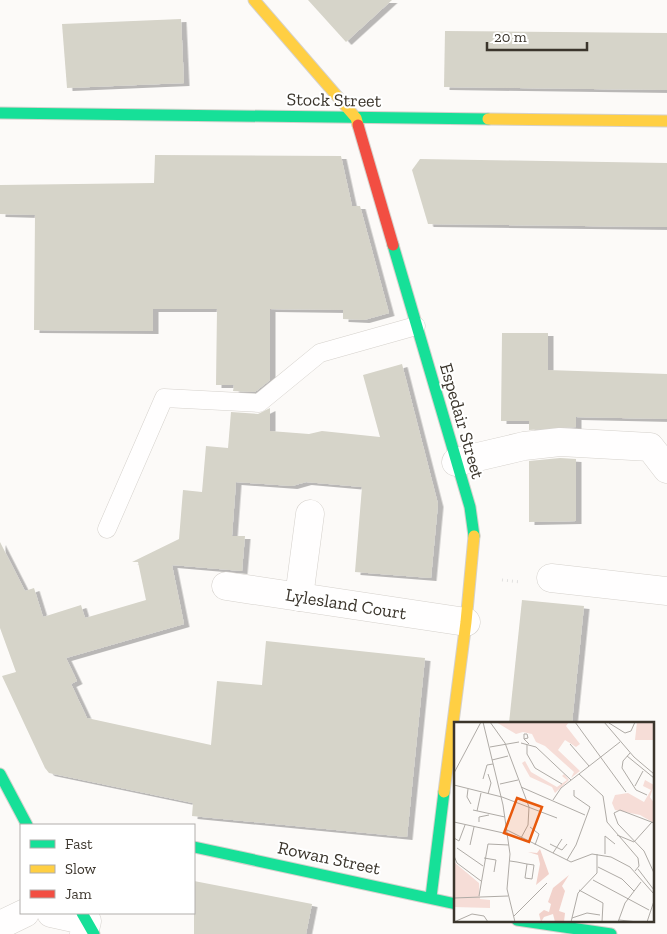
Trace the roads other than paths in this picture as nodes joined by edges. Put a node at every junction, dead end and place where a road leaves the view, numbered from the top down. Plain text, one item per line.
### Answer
1 (254, 0) edge
2 (0, 113) edge
3 (356, 118) junction
4 (667, 121) edge
5 (416, 326) junction
6 (456, 462) junction
7 (667, 469) edge
8 (310, 514) dead end
9 (107, 530) dead end
10 (551, 578) road end
11 (226, 586) dead end
12 (667, 591) edge
13 (298, 597) junction
14 (466, 622) junction
15 (0, 774) edge
16 (26, 824) edge
17 (195, 847) edge
18 (431, 897) junction
19 (454, 903) edge
20 (23, 914) edge
21 (54, 914) edge
22 (0, 925) edge
23 (520, 925) edge
24 (87, 926) edge
25 (611, 934) edge

1 - 3 street, Espedair Street
2 - 3 street, Stock Street
3 - 4 street, Stock Street
3 - 5 street, Espedair Street
5 - 6 street, Espedair Street
5 - 9 lane
6 - 7 street
6 - 14 street, Espedair Street
8 - 13 street
10 - 12 street
11 - 13 street, Lylesland Court
13 - 14 street, Lylesland Court
14 - 18 street, Espedair Street
15 - 16 street
17 - 18 street, Rowan Street
18 - 19 street, Rowan Street
20 - 22 street
21 - 24 street
23 - 25 street

